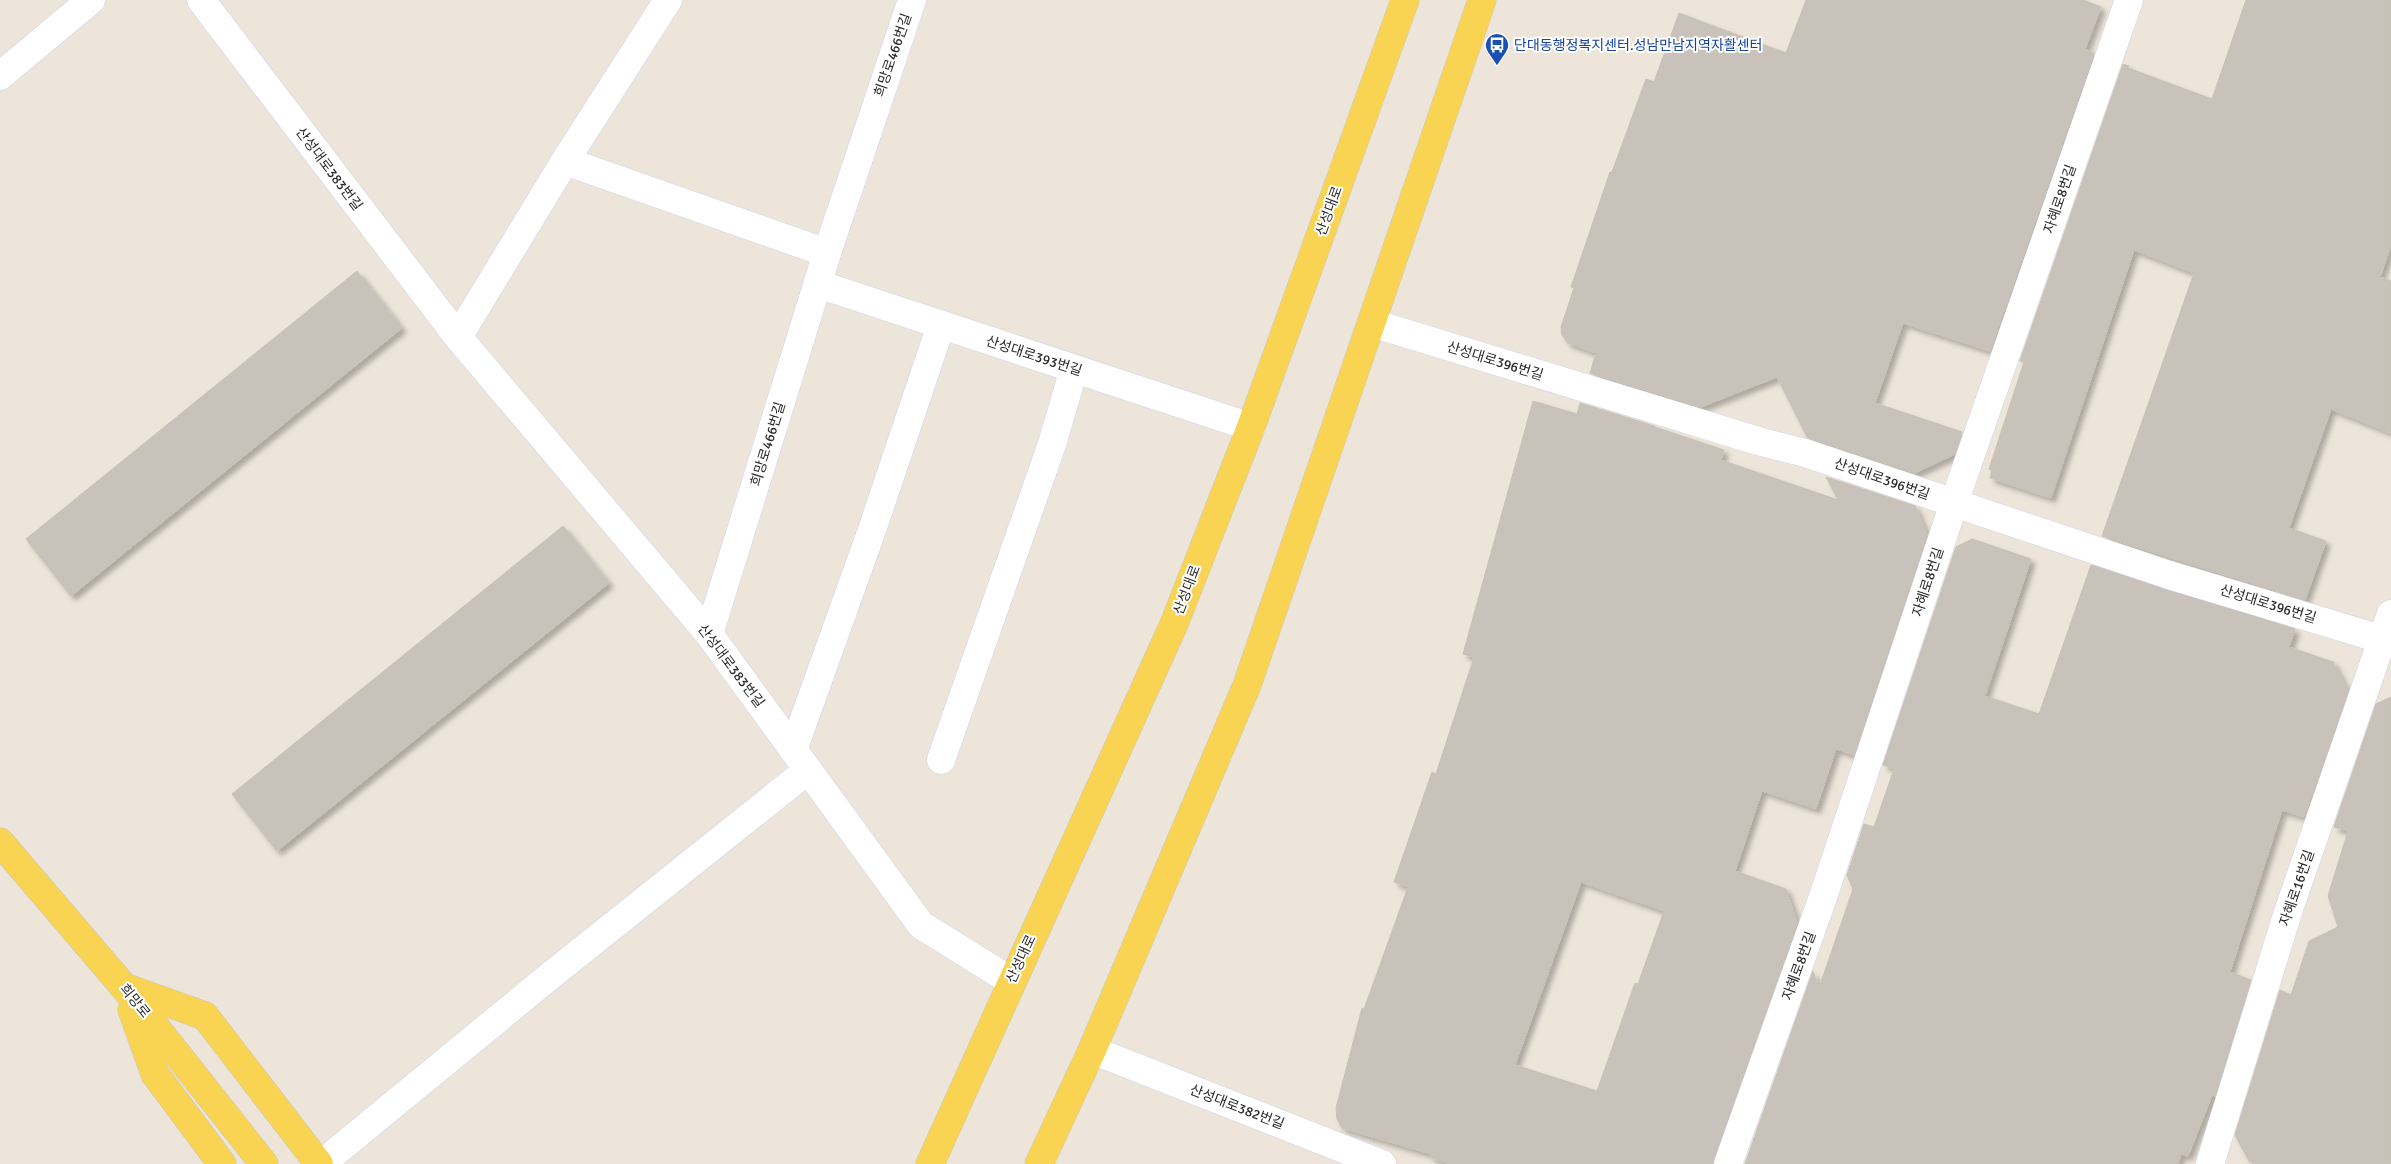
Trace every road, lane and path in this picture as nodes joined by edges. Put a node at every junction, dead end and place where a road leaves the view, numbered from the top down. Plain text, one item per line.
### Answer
1 (91, 0) edge
2 (201, 0) edge
3 (668, 0) edge
4 (912, 0) edge
5 (1405, 0) edge
6 (1482, 0) edge
7 (2129, 0) edge
8 (0, 76) edge
9 (565, 161) junction
10 (827, 253) junction
11 (818, 284) junction
12 (1372, 323) junction
13 (941, 325) junction
14 (458, 337) junction
15 (1074, 369) junction
16 (1250, 427) junction
17 (1954, 504) junction
18 (2388, 631) edge
19 (709, 634) junction
20 (800, 760) junction
21 (941, 760) dead end
22 (0, 842) edge
23 (1011, 981) junction
24 (124, 987) junction
25 (1092, 1050) junction
26 (222, 1164) edge
27 (264, 1164) edge
28 (320, 1164) edge
29 (930, 1164) edge
30 (1039, 1164) edge
31 (1382, 1164) edge
32 (1728, 1164) edge
33 (2210, 1164) edge

1 - 8 street
2 - 14 street, 산성대로383번길
3 - 9 street
4 - 10 street, 희망로466번길
5 - 16 main road, 산성대로
6 - 12 main road
7 - 17 street, 자혜로8번길
9 - 10 street
9 - 14 street
10 - 11 street, 희망로466번길
11 - 13 street, 산성대로393번길
11 - 19 street, 희망로466번길
12 - 17 street, 산성대로396번길
12 - 25 main road
13 - 15 street, 산성대로393번길
13 - 20 street
14 - 19 street, 산성대로383번길
15 - 16 street, 산성대로393번길
15 - 21 street
16 - 23 main road, 산성대로
17 - 18 street, 산성대로396번길
17 - 32 street, 자혜로8번길
18 - 33 street, 자혜로16번길
19 - 20 street, 산성대로383번길
20 - 23 street, 산성대로383번길
20 - 28 street
22 - 24 main road, 희망로
23 - 29 main road, 산성대로
24 - 26 main road
24 - 27 main road, 희망로
24 - 28 main road
25 - 30 main road
25 - 31 street, 산성대로382번길

